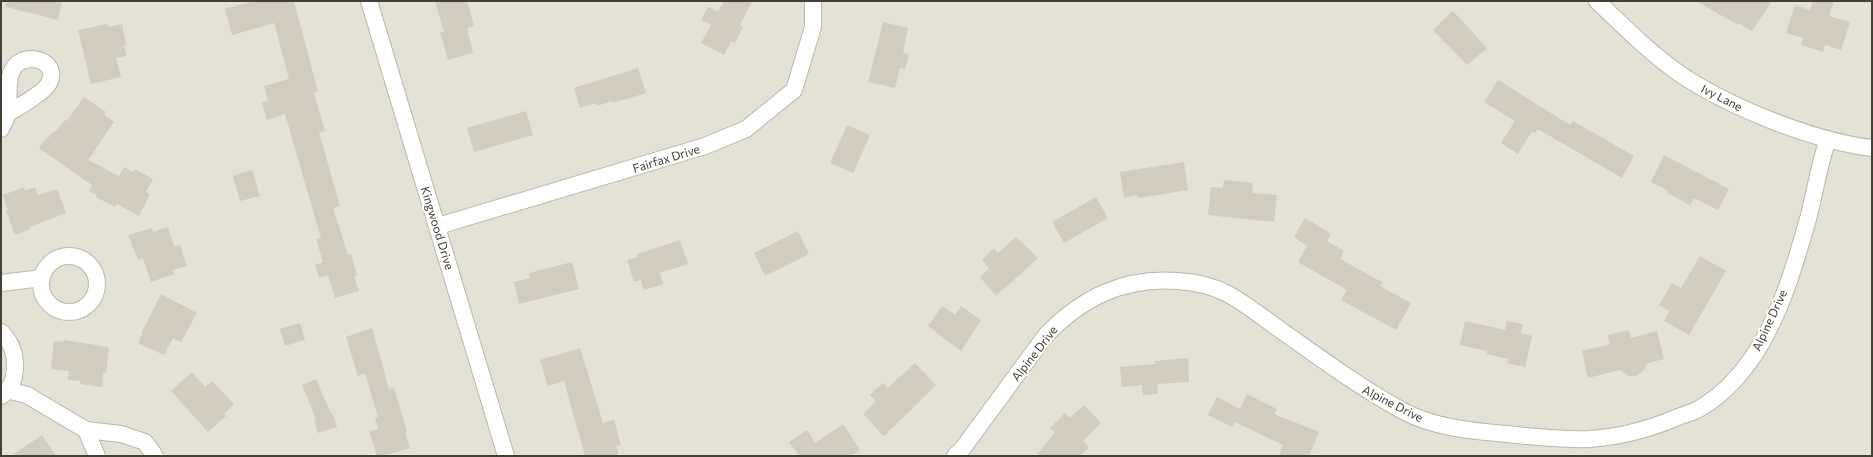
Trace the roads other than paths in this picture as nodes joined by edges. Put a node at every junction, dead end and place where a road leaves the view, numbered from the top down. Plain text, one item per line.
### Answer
1 (369, 1) edge
2 (813, 1) edge
3 (1597, 1) edge
4 (7, 114) dead end
5 (1, 129) edge
6 (1828, 139) junction
7 (1872, 148) edge
8 (438, 226) junction
9 (42, 278) dead end
10 (1, 283) edge
11 (1, 332) edge
12 (4, 393) edge
13 (86, 430) junction
14 (97, 456) edge
15 (155, 456) edge
16 (506, 456) edge
17 (955, 456) edge

1 - 8 street, Kingwood Drive
2 - 8 street, Fairfax Drive
3 - 6 street, Ivy Lane
4 - 5 street
6 - 7 street, Ivy Lane
6 - 17 street, Alpine Drive
8 - 16 street, Kingwood Drive
9 - 10 street
11 - 12 street
12 - 13 street
13 - 14 street
13 - 15 street

